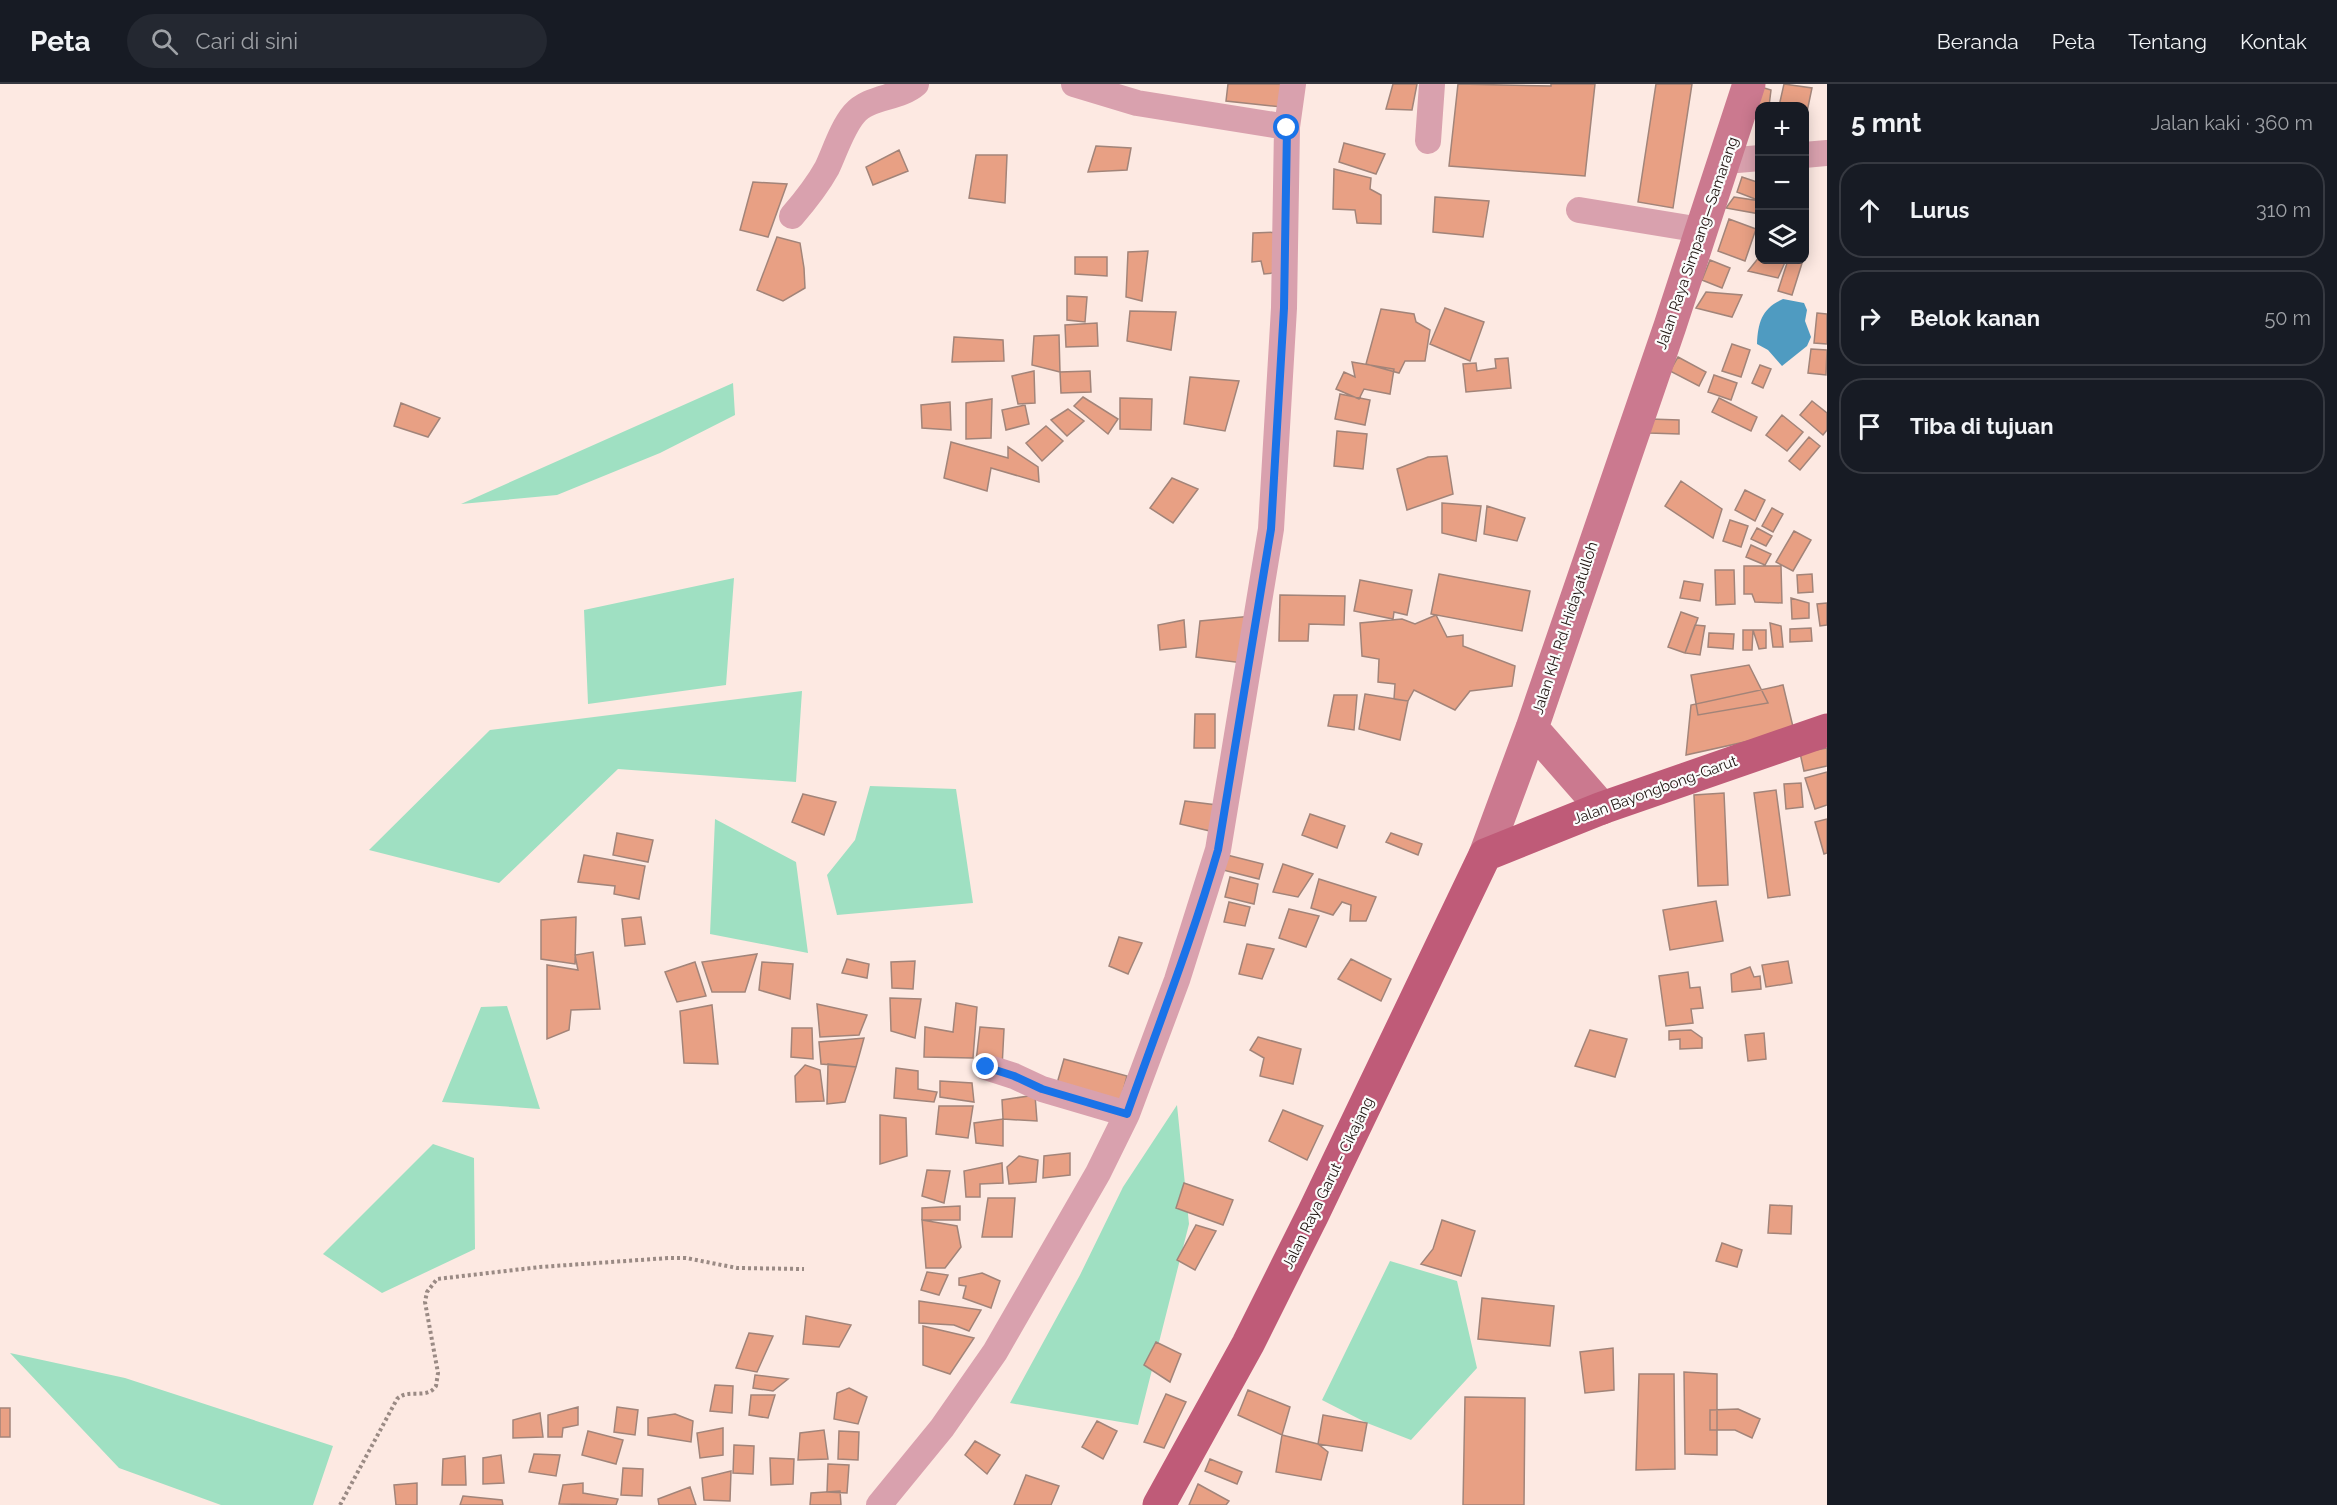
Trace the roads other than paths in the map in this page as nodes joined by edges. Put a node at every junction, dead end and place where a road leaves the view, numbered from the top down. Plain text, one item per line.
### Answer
1 (916, 84) edge
2 (1074, 84) edge
3 (1293, 84) edge
4 (1432, 84) edge
5 (1749, 84) edge
6 (1287, 128) junction
7 (1428, 141) dead end
8 (1827, 153) edge
9 (1809, 155) edge
10 (1755, 158) edge
11 (1726, 161) junction
12 (1579, 210) dead end
13 (792, 216) dead end
14 (1701, 230) junction
15 (1642, 400) joint
16 (1532, 728) junction
17 (1827, 730) edge
18 (1602, 808) junction
19 (1485, 855) junction
20 (986, 1067) dead end
21 (1127, 1114) junction
22 (879, 1505) edge
23 (1159, 1505) edge

1 - 13 street
2 - 6 street
3 - 6 street
4 - 7 street
5 - 11 main road, Jalan Raya Simpang—Samarang
6 - 21 street
8 - 9 street
10 - 11 street
11 - 14 main road, Jalan Raya Simpang—Samarang
12 - 14 street
14 - 15 main road, Jalan Raya Simpang—Samarang
15 - 16 main road, Jalan KH. Rd. Hidayatulloh
16 - 18 main road
16 - 19 main road, Jalan KH. Rd. Hidayatulloh
17 - 18 main road, Jalan Bayongbong-Garut
18 - 19 main road, Jalan Bayongbong-Garut
19 - 23 main road, Jalan Raya Garut - Cikajang
20 - 21 street
21 - 22 street

